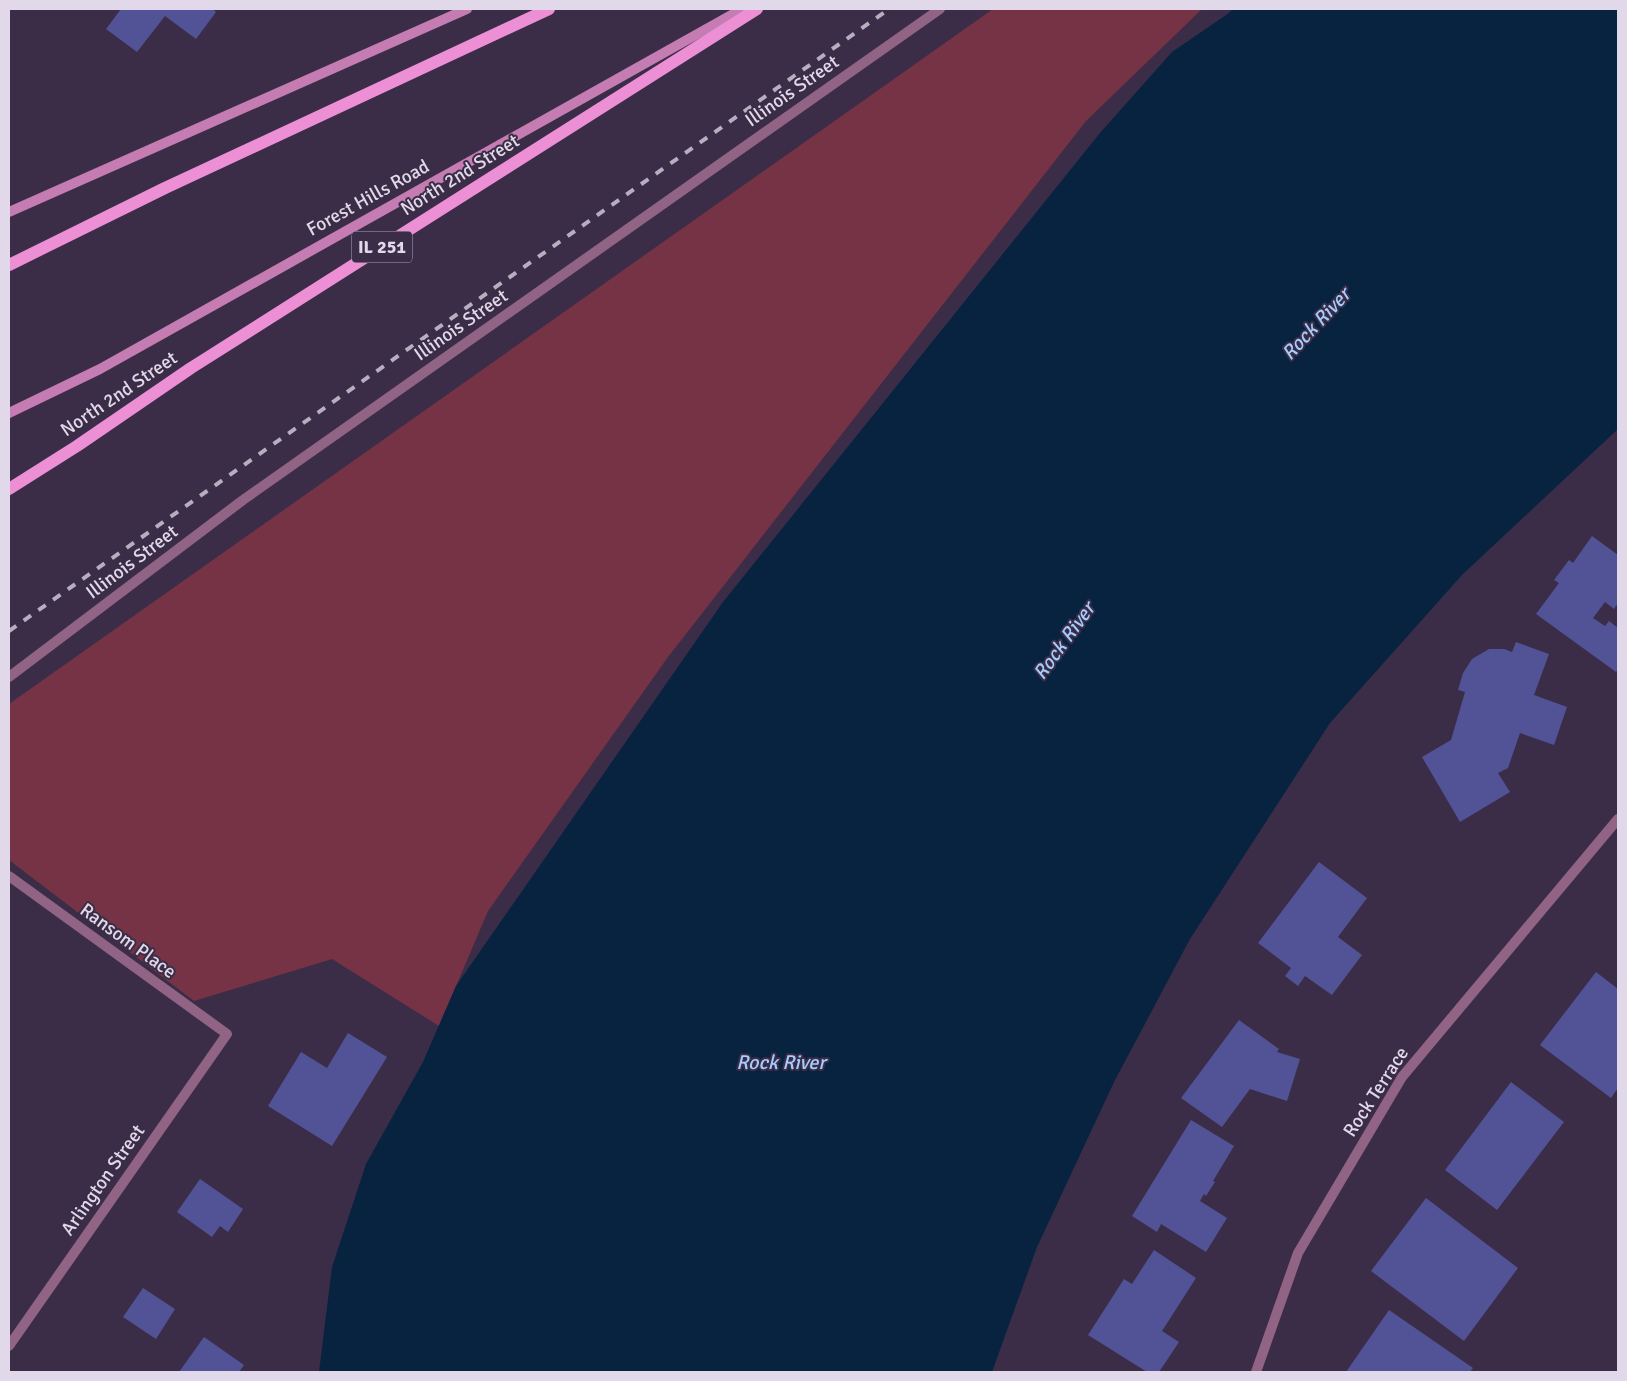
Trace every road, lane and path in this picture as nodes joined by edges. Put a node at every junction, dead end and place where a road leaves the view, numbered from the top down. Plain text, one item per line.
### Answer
1 (467, 9) edge
2 (549, 9) edge
3 (742, 9) edge
4 (757, 9) edge
5 (940, 9) edge
6 (9, 212) edge
7 (9, 265) edge
8 (9, 413) edge
9 (9, 489) edge
10 (9, 677) edge
11 (1618, 819) edge
12 (9, 876) edge
13 (227, 1034) joint
14 (9, 1346) edge
15 (1256, 1372) edge

1 - 6 street
2 - 7 main road
3 - 8 street, Forest Hills Road
4 - 9 main road, North 2nd Street / IL 251
5 - 10 street, Illinois Street
11 - 15 street, Rock Terrace
12 - 13 street, Ransom Place
13 - 14 street, Arlington Street

